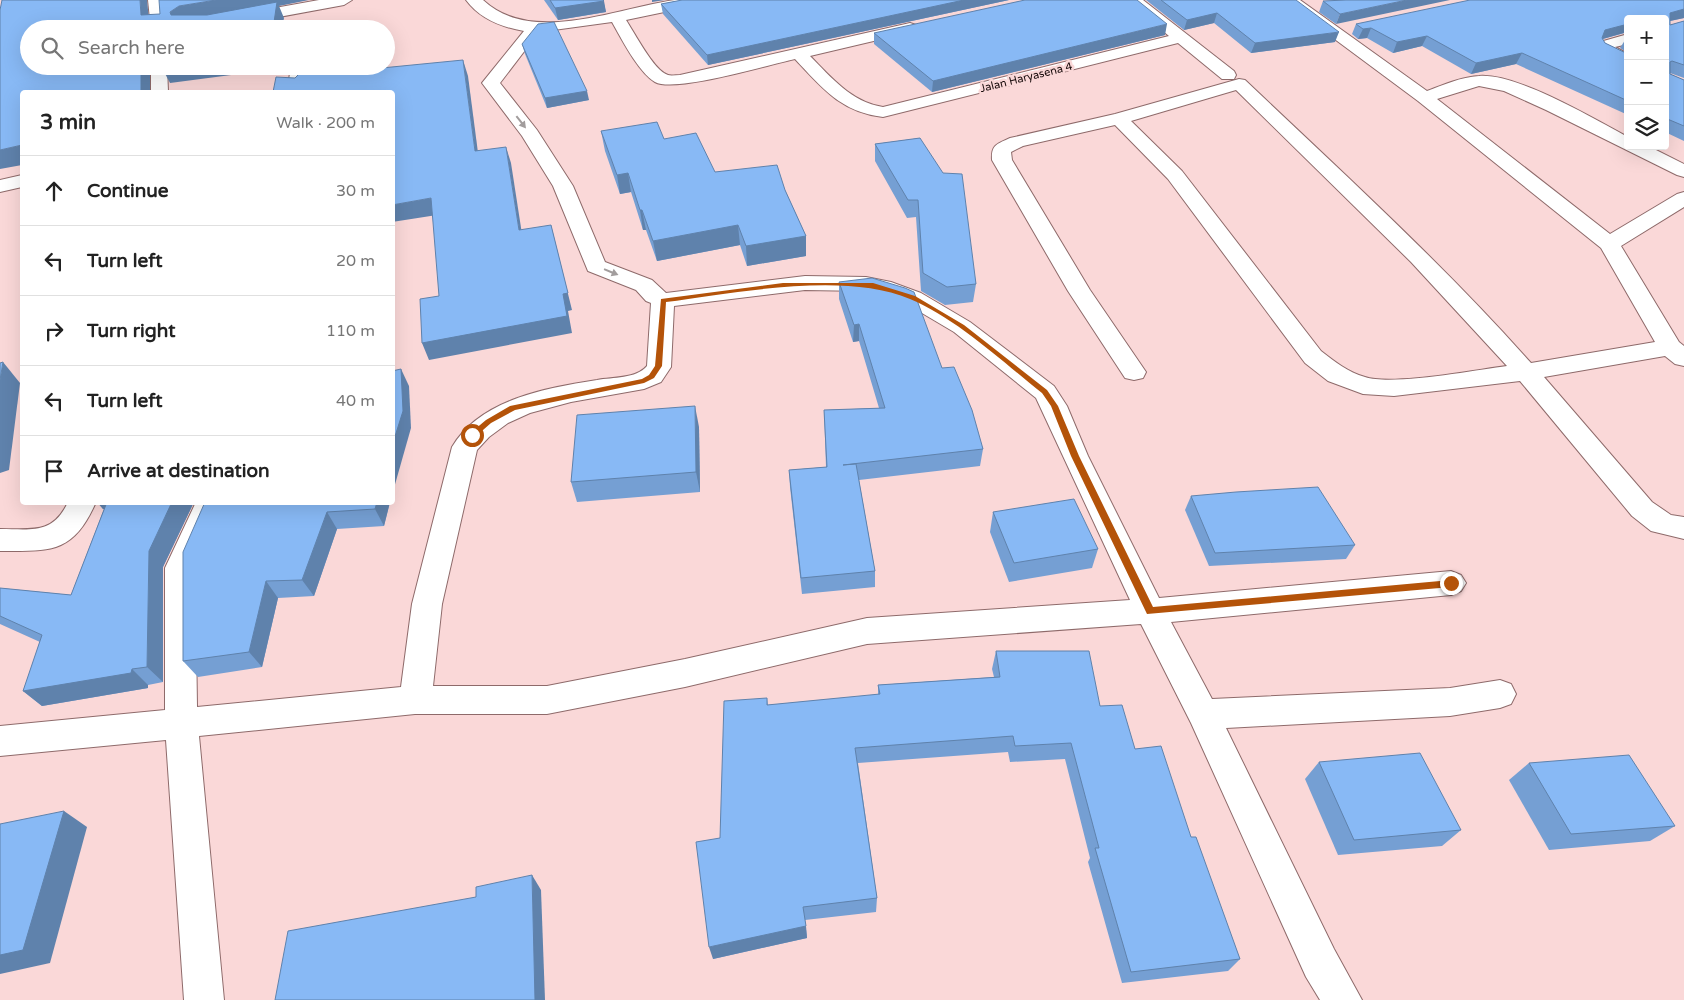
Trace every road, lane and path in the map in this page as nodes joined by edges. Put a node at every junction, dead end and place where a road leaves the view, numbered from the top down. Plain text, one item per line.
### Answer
1 (156, 0) edge
2 (344, 0) edge
3 (474, 0) edge
4 (698, 0) edge
5 (1134, 0) edge
6 (1294, 3) edge
7 (1326, 5) edge
8 (307, 10) edge
9 (616, 16) junction
10 (158, 20) edge
11 (244, 20) edge
12 (923, 26) edge
13 (535, 27) junction
14 (1355, 27) dead end
15 (1336, 31) junction
16 (1180, 38) junction
17 (1624, 40) edge
18 (798, 53) junction
19 (1623, 59) edge
20 (160, 75) edge
21 (298, 75) edge
22 (1228, 76) dead end
23 (160, 90) edge
24 (295, 90) edge
25 (1424, 98) junction
26 (1120, 119) junction
27 (1624, 142) edge
28 (1642, 150) edge
29 (1680, 166) edge
30 (20, 182) edge
31 (0, 186) edge
32 (1684, 198) edge
33 (1609, 244) junction
34 (663, 300) junction
35 (1677, 353) edge
36 (1134, 372) dead end
37 (1527, 372) junction
38 (81, 505) edge
39 (209, 505) edge
40 (1684, 528) edge
41 (0, 540) edge
42 (1451, 583) dead end
43 (1150, 611) junction
44 (1500, 694) dead end
45 (415, 700) junction
46 (1204, 714) junction
47 (181, 724) junction
48 (0, 740) edge
49 (204, 1000) edge
50 (1342, 1000) edge

1 - 10 street
2 - 8 street
3 - 13 street
4 - 9 street
5 - 16 street
6 - 7 street
6 - 15 street
8 - 11 street
9 - 13 street
9 - 18 street
12 - 18 street
13 -> 34 street
14 - 15 street
15 - 25 street
16 - 18 street, Jalan Haryasena 4
16 - 22 street
17 - 19 street
20 - 23 street
21 - 24 street
25 - 27 street
25 - 33 street
26 - 36 street
26 - 37 street
26 - 37 street
28 - 29 street
30 - 31 street
32 - 33 street
33 - 35 street
34 - 43 street
34 - 45 street
35 - 37 street
37 - 40 street
38 - 41 street
39 - 47 street
42 - 43 street
43 - 45 street
43 - 46 street
44 - 46 street
45 - 47 street
46 - 50 street
47 - 48 street
47 - 49 street

